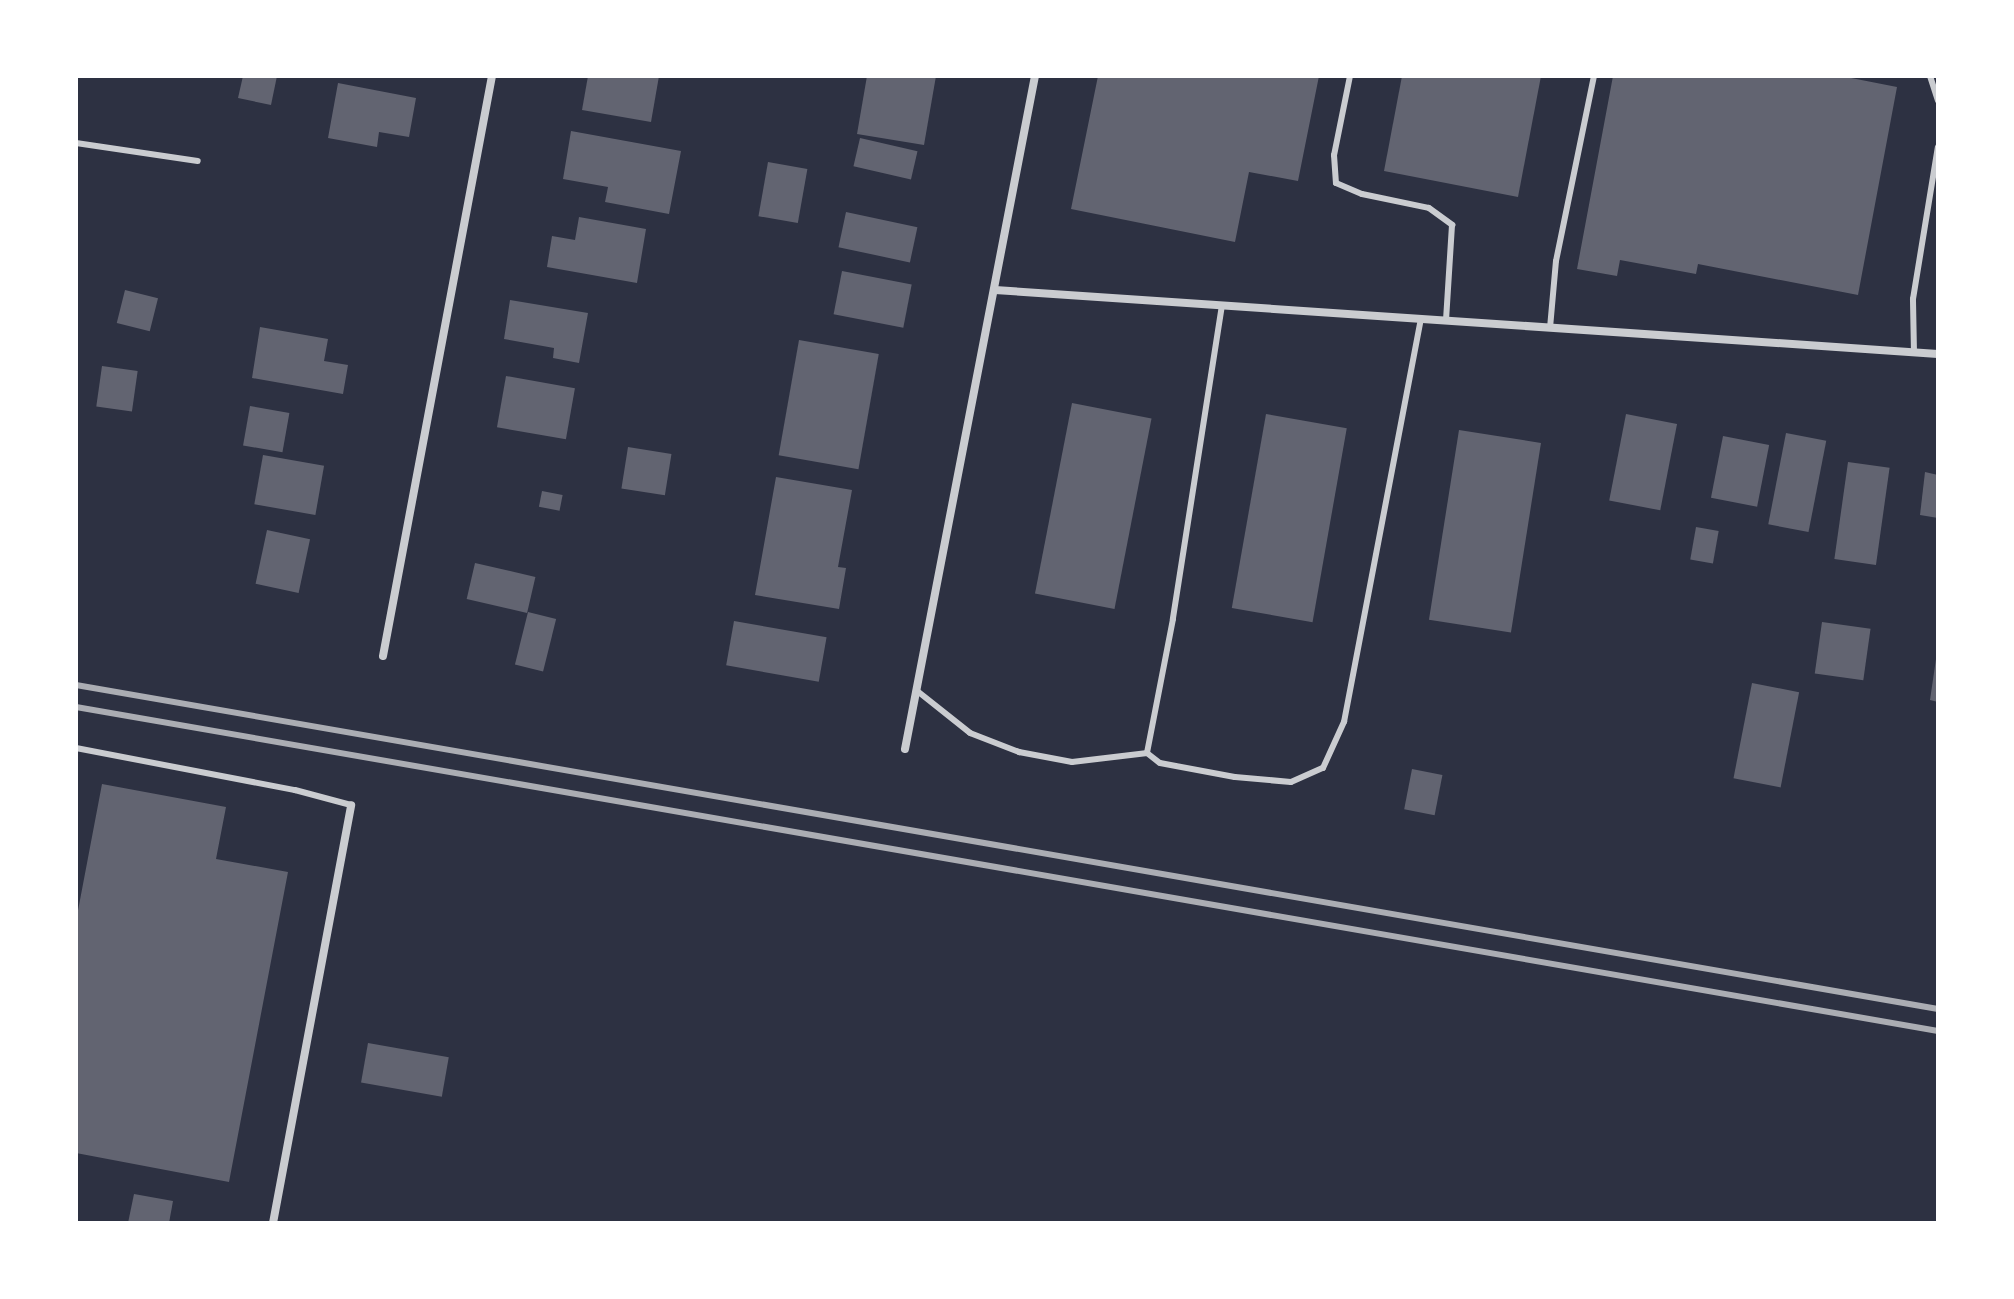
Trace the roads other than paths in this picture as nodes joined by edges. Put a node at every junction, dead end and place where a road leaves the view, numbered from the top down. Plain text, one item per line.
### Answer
1 (492, 76) edge
2 (1035, 76) edge
3 (1350, 76) edge
4 (1594, 76) edge
5 (1933, 77) edge
6 (1938, 101) edge
7 (76, 143) edge
8 (1938, 147) edge
9 (198, 161) dead end
10 (995, 290) junction
11 (1222, 305) junction
12 (1421, 319) junction
13 (1446, 320) junction
14 (1550, 328) junction
15 (1914, 353) junction
16 (1938, 354) edge
17 (383, 656) dead end
18 (916, 690) junction
19 (76, 748) edge
20 (905, 749) dead end
21 (1147, 753) junction
22 (351, 805) joint
23 (273, 1223) edge

1 - 17 street
2 - 10 street
3 - 13 lane
4 - 14 lane
5 - 6 lane
7 - 9 lane
8 - 15 lane
10 - 11 street
10 - 18 street
11 - 12 street
11 - 21 lane
12 - 13 street
12 - 21 lane
13 - 14 street
14 - 15 street
15 - 16 street
18 - 20 street
18 - 21 lane
19 - 22 lane
22 - 23 street

